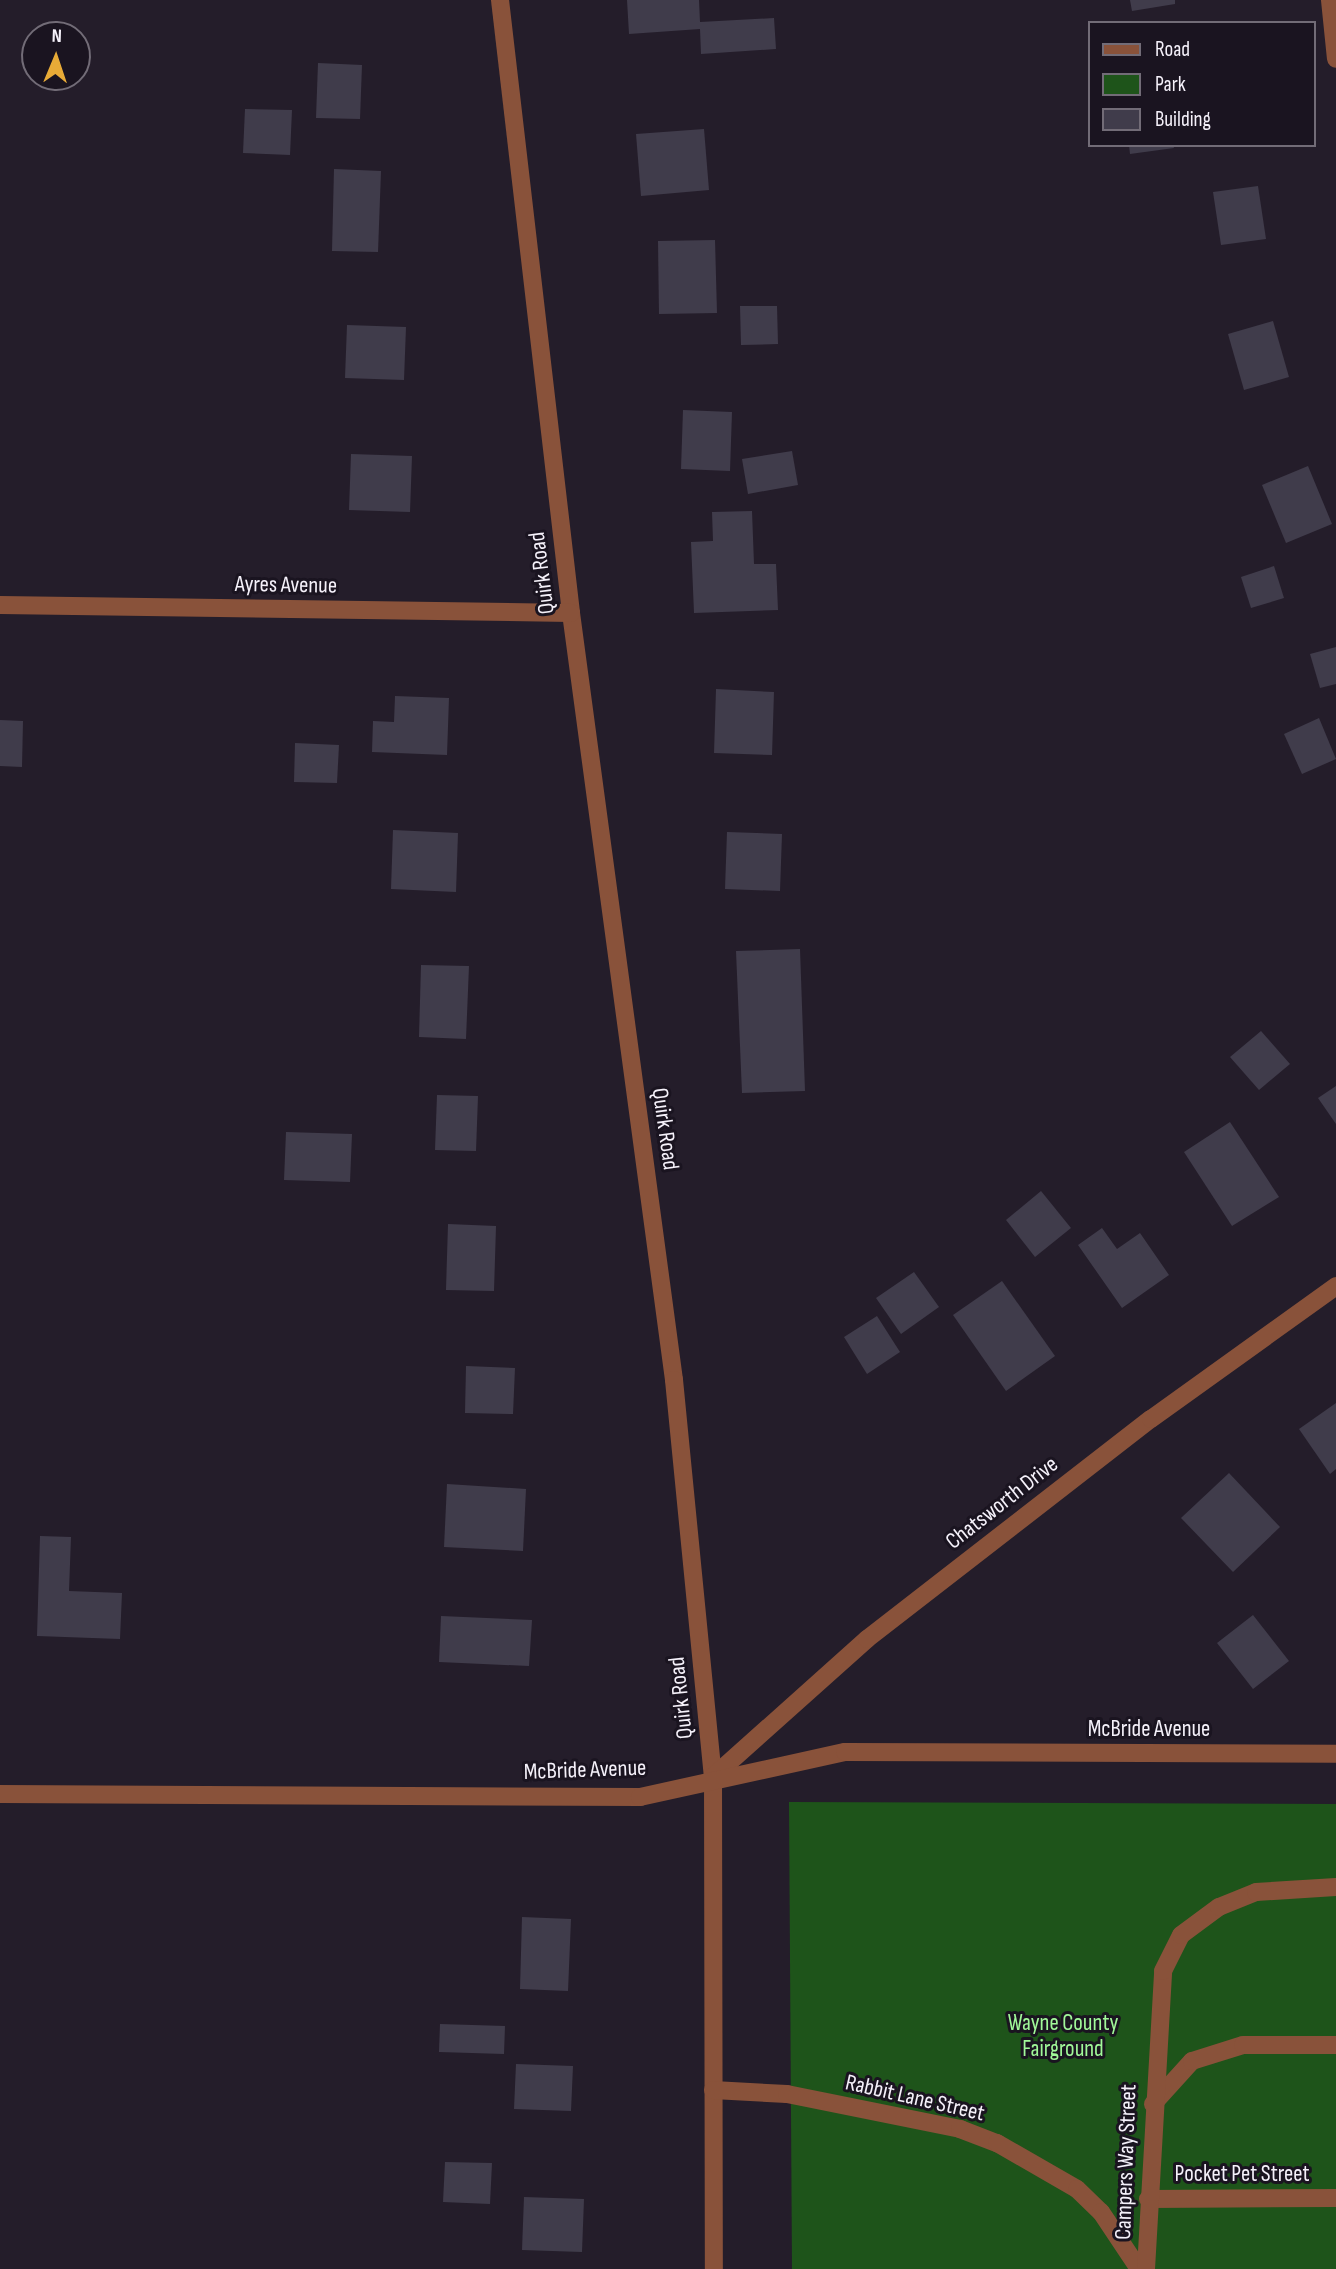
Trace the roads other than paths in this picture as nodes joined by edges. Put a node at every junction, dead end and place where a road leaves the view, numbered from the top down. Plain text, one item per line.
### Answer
1 (500, 0) edge
2 (1330, 0) edge
3 (1336, 59) edge
4 (0, 605) edge
5 (571, 613) junction
6 (1336, 1286) edge
7 (1336, 1754) edge
8 (713, 1776) junction
9 (0, 1794) edge
10 (1336, 1887) edge
11 (1336, 2045) edge
12 (713, 2091) junction
13 (1153, 2104) junction
14 (1336, 2198) edge
15 (1149, 2199) junction
16 (714, 2269) edge
17 (1139, 2269) edge
18 (1146, 2269) edge

1 - 5 street, Quirk Road
2 - 3 street
4 - 5 street, Ayres Avenue
5 - 8 street, Quirk Road
6 - 8 street, Chatsworth Drive
7 - 8 street, McBride Avenue
8 - 9 street, McBride Avenue
8 - 12 street, Quirk Road
10 - 13 street, Campers Way Street
11 - 13 street
12 - 16 street, Quirk Road
12 - 17 street, Rabbit Lane Street
13 - 15 street, Campers Way Street
14 - 15 street, Pocket Pet Street
15 - 18 street, Campers Way Street

